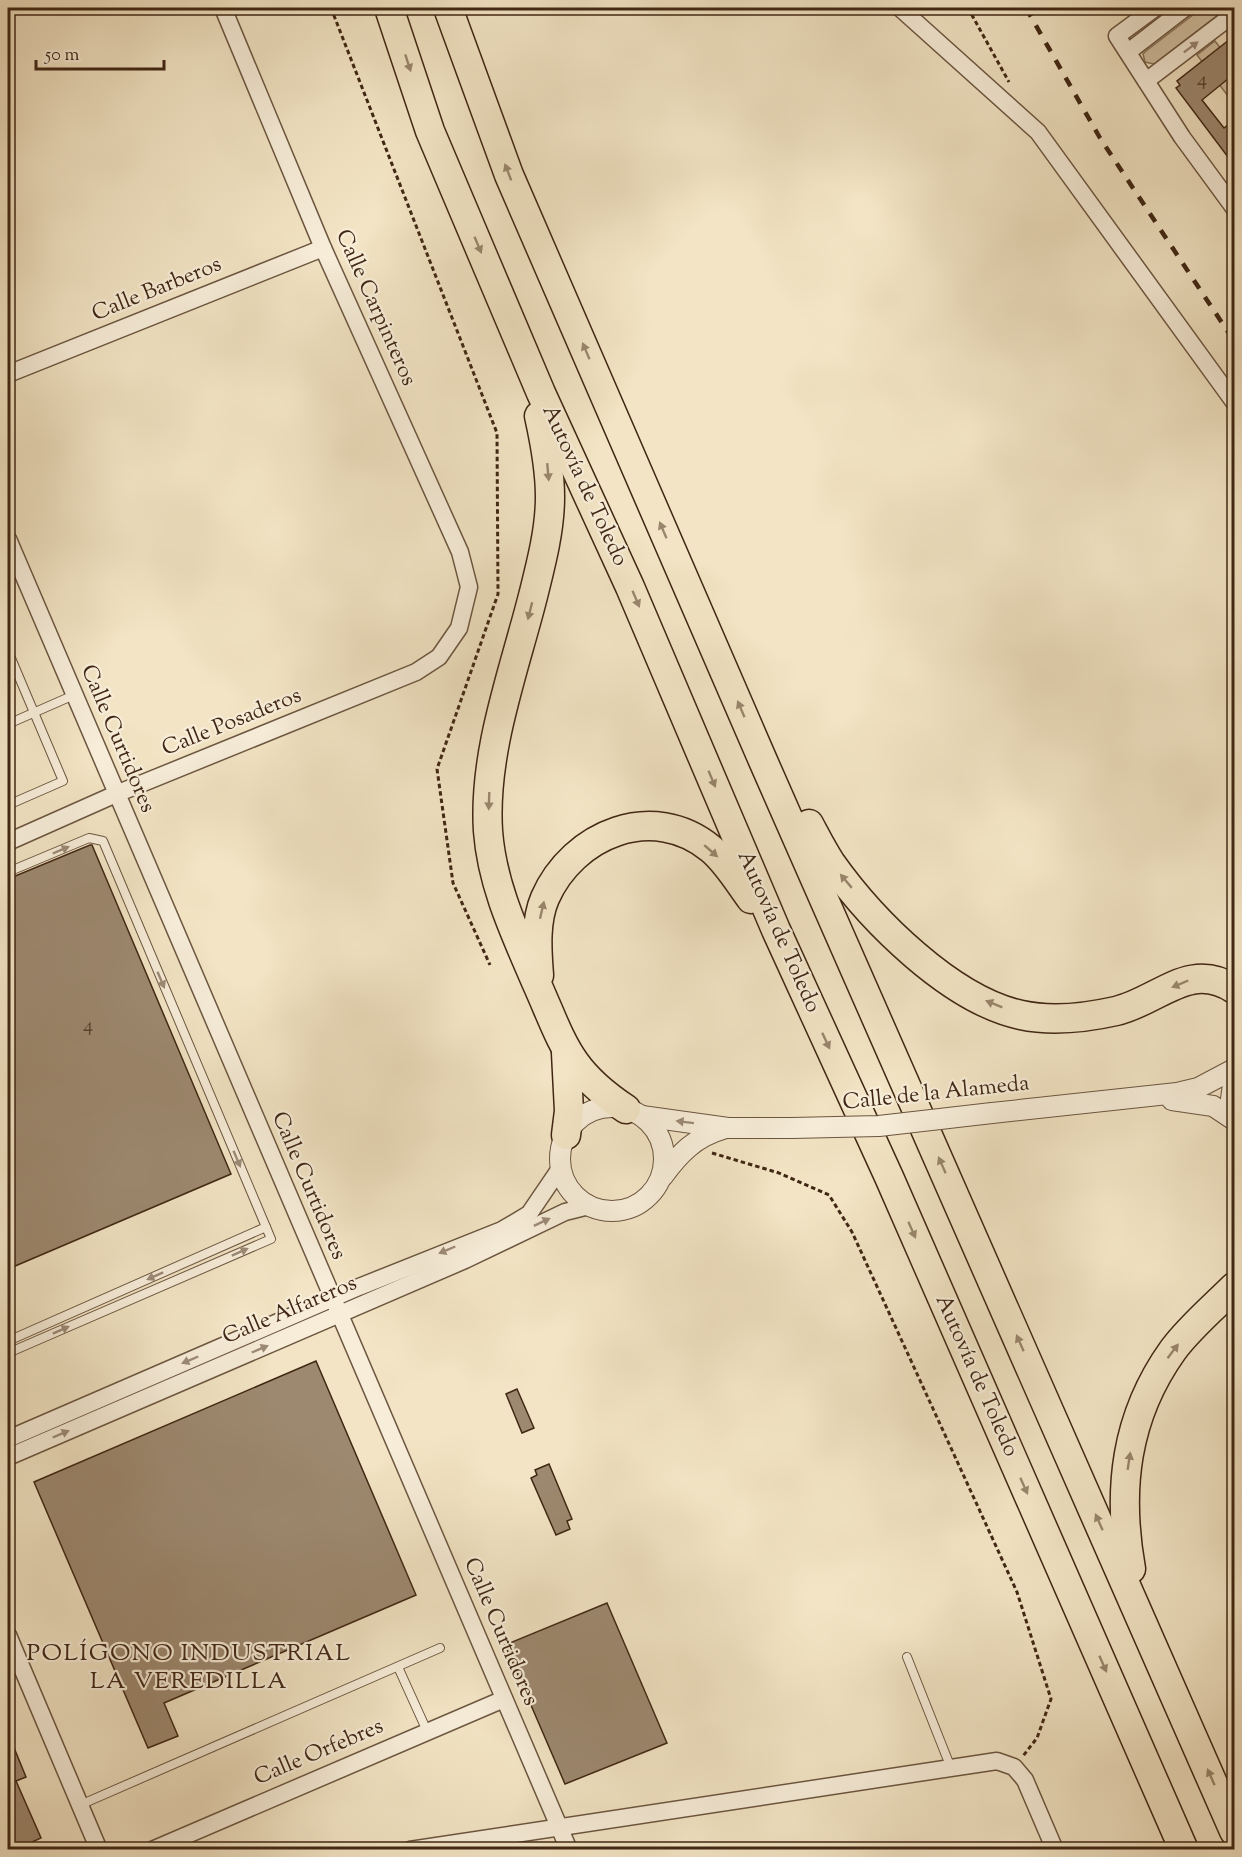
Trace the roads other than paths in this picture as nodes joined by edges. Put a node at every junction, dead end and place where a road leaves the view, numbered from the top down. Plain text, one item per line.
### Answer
1 (223, 8) edge
2 (389, 8) edge
3 (448, 8) edge
4 (900, 8) edge
5 (1155, 8) edge
6 (1185, 8) edge
7 (1234, 14) edge
8 (1128, 51) junction
9 (1146, 81) junction
10 (1229, 188) edge
11 (1234, 208) edge
12 (322, 248) junction
13 (8, 374) edge
14 (541, 393) junction
15 (1234, 402) edge
16 (8, 539) edge
17 (459, 628) joint
18 (8, 651) edge
19 (74, 695) junction
20 (34, 713) junction
21 (8, 724) edge
22 (764, 763) junction
23 (117, 794) junction
24 (8, 805) edge
25 (8, 842) edge
26 (8, 872) edge
27 (776, 930) junction
28 (540, 989) junction
29 (1234, 989) edge
30 (566, 1053) junction
31 (1234, 1069) edge
32 (1234, 1077) edge
33 (1149, 1097) junction
34 (634, 1112) junction
35 (1234, 1120) edge
36 (728, 1128) junction
37 (566, 1135) junction
38 (561, 1167) junction
39 (661, 1179) junction
40 (589, 1206) junction
41 (266, 1227) junction
42 (1234, 1287) edge
43 (332, 1298) junction
44 (339, 1315) junction
45 (8, 1341) edge
46 (8, 1353) edge
47 (8, 1439) edge
48 (8, 1457) edge
49 (1139, 1613) junction
50 (8, 1635) edge
51 (440, 1648) dead end
52 (907, 1657) dead end
53 (398, 1667) junction
54 (504, 1699) junction
55 (427, 1731) junction
56 (951, 1768) junction
57 (80, 1804) junction
58 (559, 1827) junction
59 (1234, 1831) edge
60 (99, 1850) edge
61 (152, 1850) edge
62 (410, 1850) edge
63 (569, 1850) edge
64 (1055, 1850) edge
65 (1184, 1850) edge

1 - 12 street, Calle Carpinteros
2 -> 14 highway, Autovía de Toledo
22 -> 3 highway
4 - 15 street
5 - 8 street
6 - 8 street
9 -> 7 street
8 - 9 street
9 - 10 street
10 - 11 street
12 - 13 street, Calle Barberos
12 - 17 street, Calle Carpinteros
14 -> 27 highway, Autovía de Toledo
14 -> 28 highway
16 - 19 street, Calle Curtidores
17 - 23 street, Calle Posaderos
18 - 20 lane
19 - 20 lane
19 - 23 street, Calle Curtidores
20 - 21 lane
20 - 24 lane
29 -> 22 highway
49 -> 22 highway
23 - 25 street, Calle Posaderos
23 - 43 street, Calle Curtidores
26 -> 41 lane
28 -> 27 highway
27 -> 65 highway, Autovía de Toledo
28 - 30 highway
30 - 34 highway
30 - 37 highway
31 - 33 street, Calle de la Alameda
32 - 35 street, Calle de la Alameda
33 - 35 street, Calle de la Alameda
33 - 36 street, Calle de la Alameda, bridge
36 -> 34 street, Calle de la Alameda
34 - 37 street
34 - 39 street
36 - 39 street, Calle de la Alameda
37 - 38 street
38 - 40 street
38 -> 43 street, Calle Alfareros
39 - 40 street
44 -> 40 street, Calle Alfareros
41 -> 45 lane
46 -> 41 lane
49 -> 42 highway
43 - 44 street, Calle Curtidores
43 -> 47 street, Calle Alfareros
48 -> 44 street, Calle Alfareros
44 - 54 street, Calle Curtidores
59 -> 49 highway
50 - 57 street
51 - 53 lane
52 - 56 lane
53 - 55 lane
53 - 57 lane
54 - 55 street, Calle Orfebres
54 - 58 street, Calle Curtidores
55 - 61 street, Calle Orfebres
56 - 58 street
56 - 64 street
57 - 60 street
58 - 62 street
58 - 63 street, Calle Curtidores

